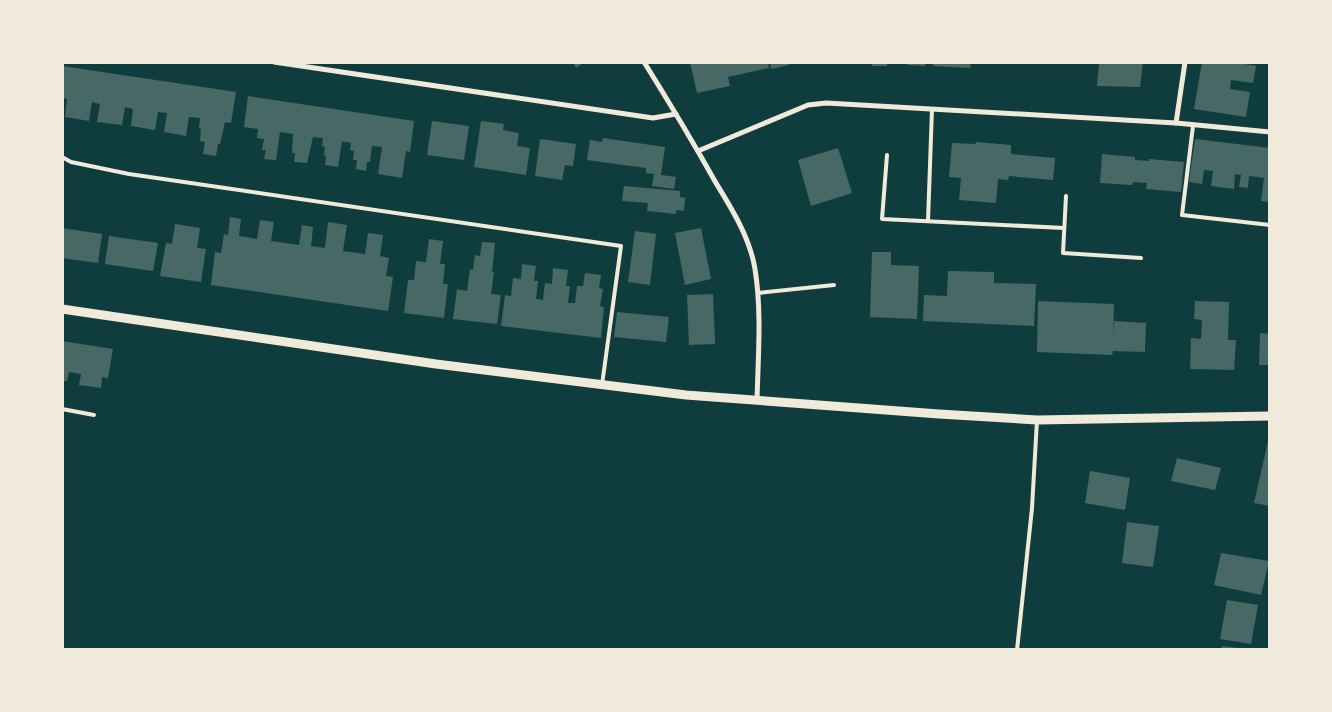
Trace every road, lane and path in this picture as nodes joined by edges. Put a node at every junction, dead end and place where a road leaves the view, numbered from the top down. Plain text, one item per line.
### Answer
1 (274, 62) edge
2 (644, 62) edge
3 (1185, 62) edge
4 (932, 108) junction
5 (676, 114) junction
6 (1176, 123) junction
7 (1193, 126) junction
8 (1269, 132) edge
9 (698, 151) junction
10 (887, 154) dead end
11 (62, 157) edge
12 (1066, 196) dead end
13 (928, 221) junction
14 (1270, 225) edge
15 (1064, 228) junction
16 (1141, 258) dead end
17 (834, 285) dead end
18 (758, 293) junction
19 (62, 309) edge
20 (602, 385) junction
21 (757, 402) junction
22 (62, 410) edge
23 (94, 415) dead end
24 (1270, 416) edge
25 (1037, 420) junction
26 (1017, 650) edge

1 - 5 street
2 - 5 street
3 - 6 street
4 - 6 street
4 - 9 street
4 - 13 lane
5 - 9 street
6 - 7 street
7 - 8 street
7 - 14 lane
9 - 18 street
10 - 13 lane
11 - 20 lane
12 - 15 lane
13 - 15 lane
15 - 16 lane
17 - 18 lane
18 - 21 street
19 - 20 street
20 - 21 street
21 - 25 street
22 - 23 lane
24 - 25 street
25 - 26 lane

